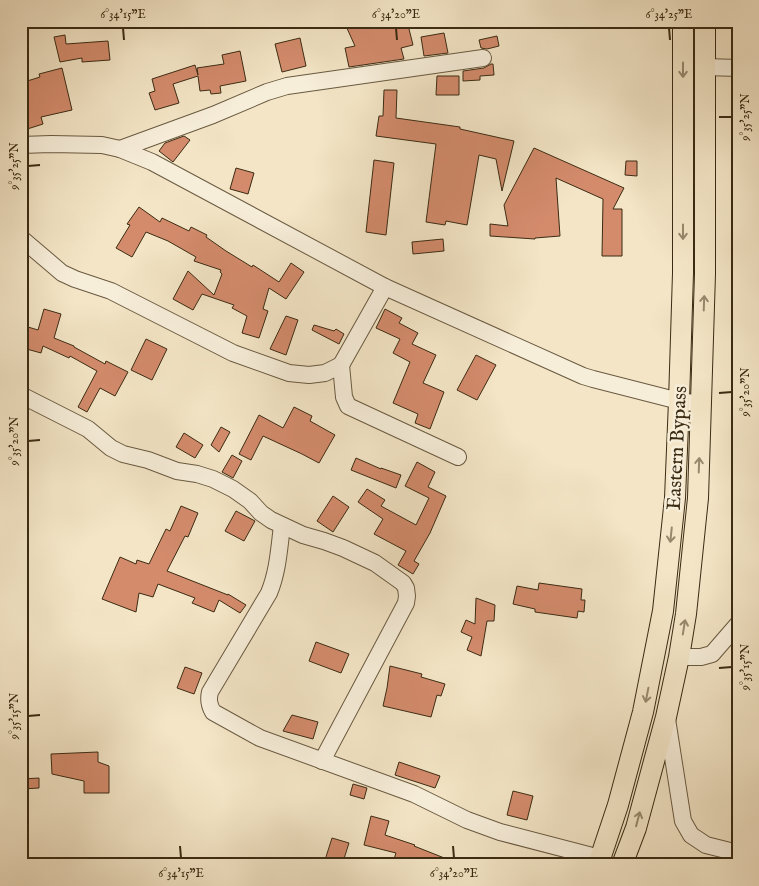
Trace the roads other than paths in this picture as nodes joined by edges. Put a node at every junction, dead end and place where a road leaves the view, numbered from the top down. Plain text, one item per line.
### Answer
1 (682, 21) edge
2 (705, 21) edge
3 (483, 58) dead end
4 (705, 67) junction
5 (738, 68) edge
6 (21, 145) edge
7 (120, 149) junction
8 (21, 238) edge
9 (385, 287) junction
10 (341, 365) junction
11 (21, 395) edge
12 (679, 401) junction
13 (701, 404) junction
14 (458, 457) dead end
15 (282, 526) junction
16 (738, 624) edge
17 (679, 657) junction
18 (666, 717) junction
19 (322, 760) junction
20 (738, 853) edge
21 (599, 861) edge
22 (622, 865) edge

1 -> 12 main road, Eastern Bypass
2 - 4 main road, Eastern Bypass
3 - 7 street
4 - 5 street
13 -> 4 main road, Eastern Bypass
6 - 7 street
7 - 9 street
8 - 10 street
9 - 10 street
9 - 12 street
10 - 14 street
11 - 15 street
12 - 13 street
12 -> 21 main road, Eastern Bypass
17 -> 13 main road, Eastern Bypass
15 - 19 street
15 - 19 street
16 - 17 street
17 - 18 main road, Eastern Bypass
18 - 20 street
22 -> 18 main road, Eastern Bypass
19 - 21 street

